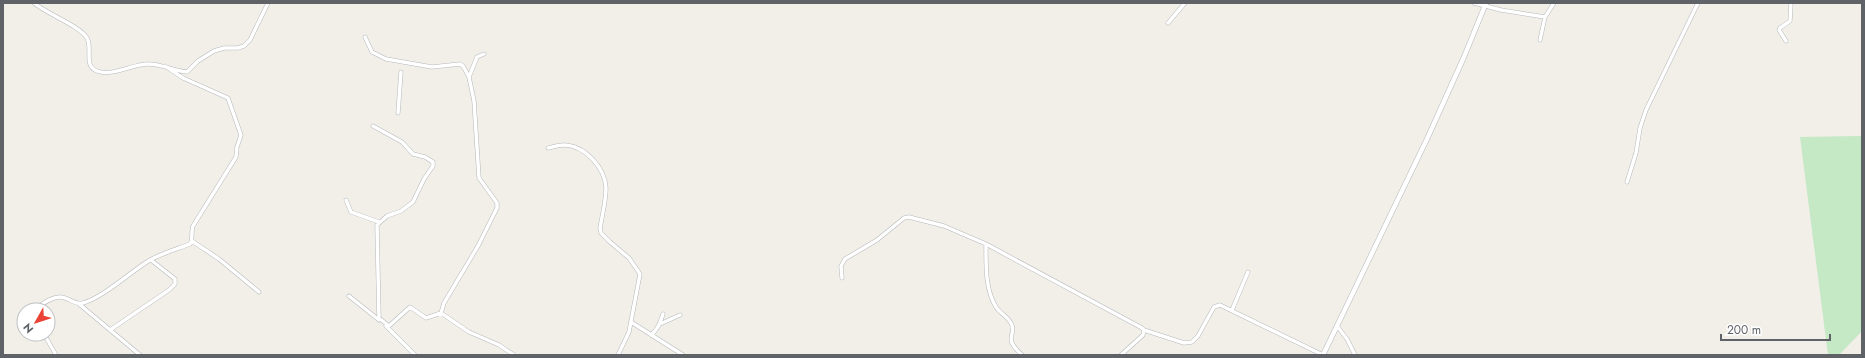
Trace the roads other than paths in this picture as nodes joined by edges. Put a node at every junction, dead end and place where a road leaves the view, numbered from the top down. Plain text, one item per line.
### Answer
1 (34, 3) edge
2 (268, 3) edge
3 (1185, 3) edge
4 (1474, 3) edge
5 (1554, 3) edge
6 (1698, 3) edge
7 (1791, 3) edge
8 (1486, 4) edge
9 (1545, 17) junction
10 (1168, 23) dead end
11 (365, 38) dead end
12 (1540, 40) dead end
13 (1786, 41) dead end
14 (484, 54) dead end
15 (165, 66) junction
16 (401, 72) dead end
17 (470, 77) junction
18 (398, 113) dead end
19 (372, 126) dead end
20 (548, 148) dead end
21 (1627, 182) dead end
22 (346, 200) dead end
23 (379, 222) junction
24 (192, 241) junction
25 (986, 244) junction
26 (151, 260) junction
27 (1248, 272) dead end
28 (842, 278) dead end
29 (258, 292) dead end
30 (349, 296) dead end
31 (46, 302) edge
32 (79, 304) junction
33 (1232, 310) junction
34 (441, 313) junction
35 (664, 314) dead end
36 (680, 315) dead end
37 (631, 322) junction
38 (660, 324) junction
39 (1337, 326) junction
40 (110, 330) junction
41 (1144, 330) junction
42 (651, 335) junction
43 (49, 342) edge
44 (56, 355) edge
45 (140, 355) edge
46 (415, 355) edge
47 (514, 355) edge
48 (618, 355) edge
49 (683, 355) edge
50 (1022, 355) edge
51 (1121, 355) edge
52 (1323, 355) edge
53 (1355, 355) edge

1 - 15 street
2 - 15 street
3 - 10 street
4 - 8 street
5 - 9 street
6 - 21 street
7 - 13 street
8 - 9 street
8 - 39 street
9 - 12 street
11 - 17 street
14 - 17 street
15 - 24 street
16 - 18 street
17 - 34 street
19 - 23 street
20 - 37 street
22 - 23 street
23 - 34 street
24 - 26 street
24 - 29 street
25 - 28 street
25 - 41 street
25 - 50 street
26 - 32 street
26 - 40 street
27 - 33 street
30 - 46 street
31 - 32 street
32 - 40 street
33 - 41 street
33 - 52 street
34 - 47 street
35 - 38 street
36 - 38 street
37 - 42 street
37 - 48 street
38 - 42 street
39 - 52 street
39 - 53 street
40 - 45 street
41 - 51 street
42 - 49 street
43 - 44 street

